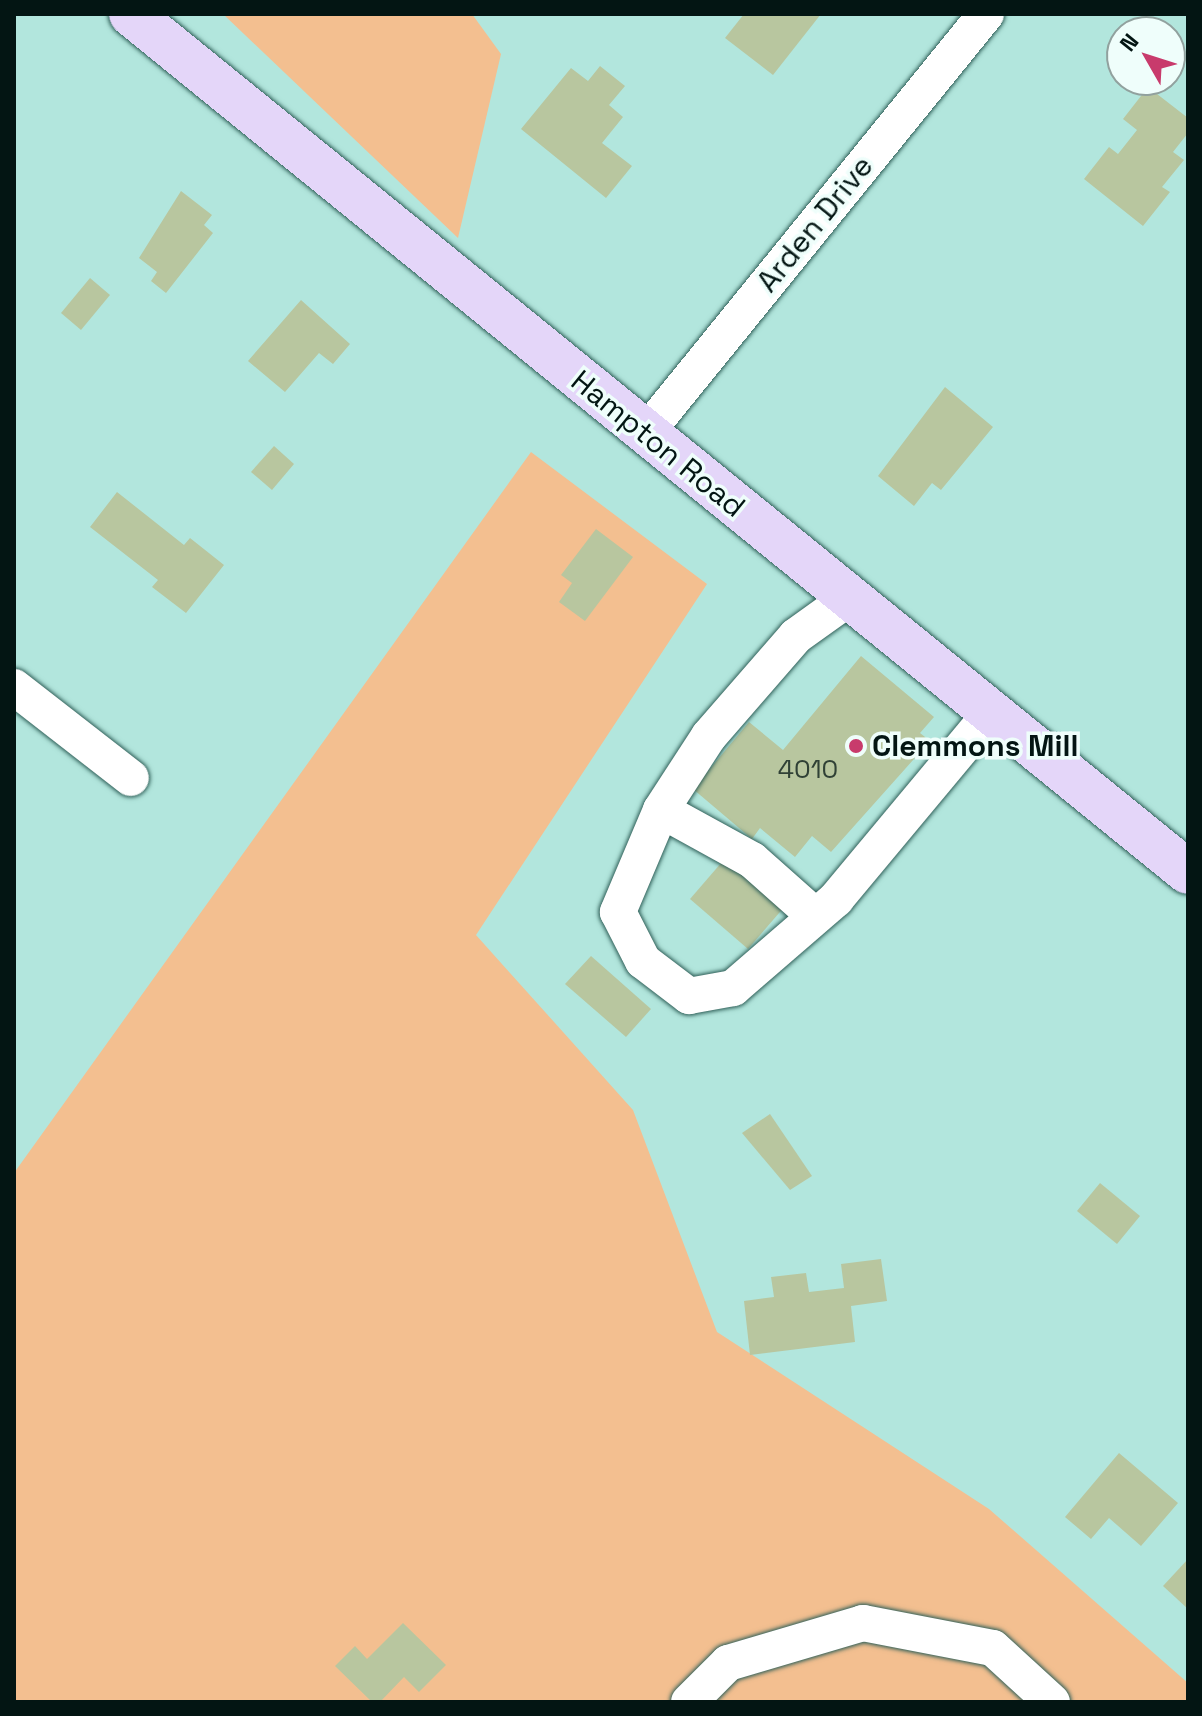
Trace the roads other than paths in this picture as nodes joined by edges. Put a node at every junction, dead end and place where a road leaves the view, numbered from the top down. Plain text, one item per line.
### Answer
1 (131, 14) edge
2 (986, 14) edge
3 (645, 434) junction
4 (849, 598) junction
5 (14, 687) edge
6 (991, 713) junction
7 (131, 778) dead end
8 (661, 810) junction
9 (1188, 872) edge
10 (815, 916) junction
11 (689, 1702) edge
12 (1052, 1702) edge

1 - 3 main road, Hampton Road
2 - 3 street, Arden Drive
3 - 4 main road, Hampton Road
4 - 6 main road, Hampton Road
4 - 8 street
5 - 7 street
6 - 9 main road, Hampton Road
6 - 10 street
8 - 10 street
8 - 10 street
11 - 12 street

